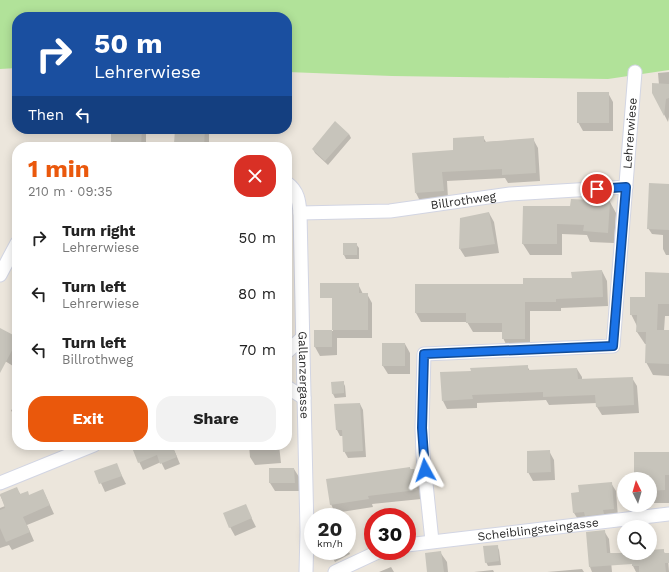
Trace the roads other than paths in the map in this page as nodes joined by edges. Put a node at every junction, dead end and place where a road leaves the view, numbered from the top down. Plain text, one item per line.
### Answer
1 (635, 72) dead end
2 (292, 187) edge
3 (626, 187) junction
4 (300, 214) junction
5 (12, 252) edge
6 (0, 275) edge
7 (302, 338) junction
8 (292, 347) edge
9 (292, 390) edge
10 (304, 398) junction
11 (82, 450) edge
12 (0, 483) edge
13 (669, 514) edge
14 (432, 541) junction
15 (416, 544) edge
16 (364, 558) edge
17 (306, 572) edge
18 (335, 572) edge

1 - 3 street, Lehrerwiese
2 - 4 street, Gallanzergasse
3 - 4 street, Billrothweg
3 - 14 street, Lehrerwiese
4 - 7 street, Gallanzergasse
5 - 6 street
7 - 8 street
7 - 10 street, Gallanzergasse
9 - 10 street
10 - 17 street, Gallanzergasse
11 - 12 street
13 - 14 street, Scheiblingsteingasse
14 - 15 street, Scheiblingsteingasse
16 - 18 street

